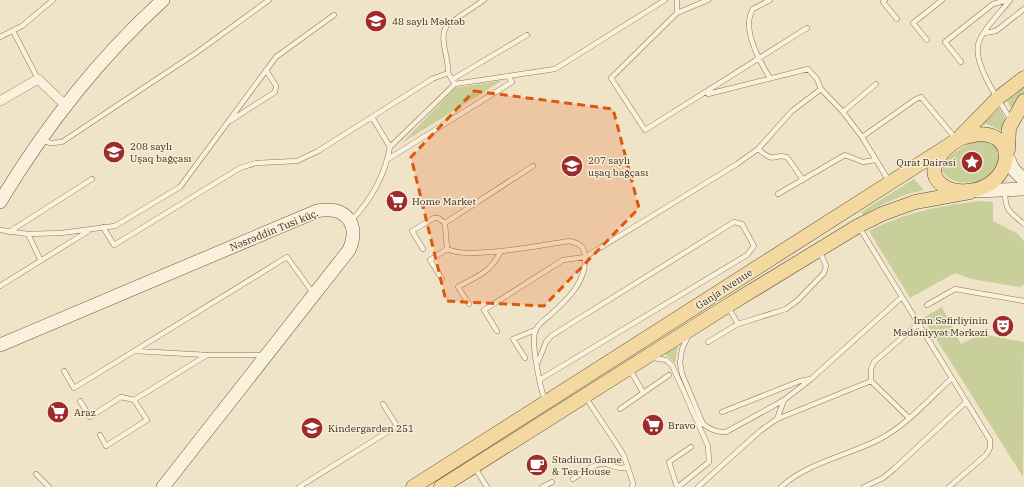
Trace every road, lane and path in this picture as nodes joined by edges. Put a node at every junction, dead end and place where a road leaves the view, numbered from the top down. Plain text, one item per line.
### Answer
1 (53, 0) edge
2 (162, 0) edge
3 (269, 0) edge
4 (484, 0) edge
5 (665, 0) edge
6 (677, 0) edge
7 (708, 0) edge
8 (770, 0) edge
9 (885, 0) edge
10 (942, 0) edge
11 (1008, 0) edge
12 (1024, 9) edge
13 (676, 13) junction
14 (334, 15) dead end
15 (897, 19) dead end
16 (807, 28) dead end
17 (13, 31) junction
18 (984, 33) junction
19 (527, 35) dead end
20 (0, 38) edge
21 (927, 40) dead end
22 (758, 59) junction
23 (960, 62) dead end
24 (266, 70) junction
25 (448, 73) junction
26 (508, 76) junction
27 (770, 78) junction
28 (1024, 78) edge
29 (38, 79) junction
30 (454, 82) junction
31 (876, 84) dead end
32 (821, 89) junction
33 (703, 95) junction
34 (998, 98) junction
35 (0, 101) edge
36 (1024, 101) edge
37 (65, 106) junction
38 (843, 112) junction
39 (372, 117) junction
40 (1011, 121) junction
41 (227, 124) junction
42 (862, 137) junction
43 (40, 140) junction
44 (957, 140) junction
45 (390, 147) junction
46 (758, 149) junction
47 (1009, 156) junction
48 (388, 159) junction
49 (875, 160) junction
50 (533, 166) dead end
51 (92, 179) dead end
52 (803, 180) junction
53 (1024, 180) edge
54 (890, 183) junction
55 (1005, 189) junction
56 (1024, 189) edge
57 (973, 191) junction
58 (778, 194) dead end
59 (0, 202) edge
60 (351, 221) junction
61 (445, 223) junction
62 (1024, 224) edge
63 (858, 226) junction
64 (103, 227) junction
65 (93, 228) junction
66 (0, 230) edge
67 (10, 232) junction
68 (28, 234) junction
69 (819, 248) junction
70 (423, 249) dead end
71 (447, 249) junction
72 (500, 251) junction
73 (585, 257) junction
74 (40, 259) junction
75 (442, 279) dead end
76 (0, 286) edge
77 (313, 293) junction
78 (902, 297) junction
79 (1024, 302) edge
80 (469, 304) dead end
81 (926, 305) dead end
82 (727, 306) junction
83 (738, 324) junction
84 (918, 324) junction
85 (692, 328) junction
86 (535, 330) junction
87 (497, 331) dead end
88 (708, 342) dead end
89 (0, 345) edge
90 (135, 351) junction
91 (207, 355) junction
92 (265, 355) junction
93 (525, 358) dead end
94 (643, 360) junction
95 (538, 362) junction
96 (629, 369) junction
97 (64, 372) dead end
98 (669, 375) dead end
99 (810, 379) junction
100 (951, 379) junction
101 (539, 380) junction
102 (871, 381) junction
103 (643, 392) junction
104 (585, 396) junction
105 (134, 400) junction
106 (784, 400) junction
107 (80, 401) dead end
108 (966, 402) junction
109 (383, 404) dead end
110 (546, 404) junction
111 (620, 409) dead end
112 (722, 412) dead end
113 (909, 418) junction
114 (777, 420) junction
115 (100, 435) dead end
116 (691, 447) dead end
117 (474, 467) junction
118 (628, 467) junction
119 (36, 474) dead end
120 (573, 480) dead end
121 (552, 482) dead end
122 (49, 487) edge
123 (162, 487) edge
124 (299, 487) edge
125 (413, 487) edge
126 (441, 487) edge
127 (487, 487) edge
128 (542, 487) edge
129 (632, 487) edge
130 (677, 487) edge
131 (698, 487) edge
132 (782, 487) edge
133 (864, 487) edge
134 (949, 487) edge

1 - 17 lane
2 - 37 street
3 - 43 lane
4 - 25 lane
5 - 26 lane
6 - 13 lane
7 - 13 lane
8 - 22 lane
9 - 15 lane
10 - 21 lane
11 - 18 lane
11 - 23 lane
12 - 18 lane
13 - 33 lane
14 - 24 lane
16 - 22 lane
17 - 20 lane
17 - 29 lane
18 - 34 lane
19 - 30 lane
22 - 27 lane
22 - 33 lane
24 - 41 lane
24 - 41 lane
25 - 30 lane
25 - 39 lane
26 - 30 lane
26 - 48 lane
27 - 32 lane
27 - 33 lane
28 - 34 main road, Ganja Avenue
29 - 35 street
29 - 37 street
30 - 45 lane
31 - 38 lane
32 - 38 lane
32 - 46 lane
34 - 40 lane
34 - 44 main road, Ganja Avenue
36 - 40 main road
37 - 43 street
38 - 42 lane
39 - 45 lane
39 - 64 lane
40 - 47 main road
41 - 64 lane
42 - 44 lane
42 - 49 lane
43 - 59 street
44 - 47 main road
44 - 54 main road, Ganja Avenue
44 - 57 main road
45 - 48 lane
46 - 52 lane
46 - 73 lane
47 - 53 street
47 - 57 main road
48 - 60 lane
49 - 52 lane
49 - 54 lane
50 - 61 lane
51 - 67 lane
52 - 58 lane
54 - 110 main road, Ganja Avenue
55 - 56 street
55 - 57 street
55 - 62 lane
57 - 63 main road, Ganja Avenue
60 - 77 street
60 - 89 street, Nəsrəddin Tusi küç.
61 - 70 lane
61 - 71 lane
63 - 69 main road, Ganja Avenue
63 - 78 lane
64 - 65 lane
65 - 68 lane
65 - 74 lane
66 - 67 lane
67 - 68 lane
68 - 74 lane
69 - 82 main road, Ganja Avenue
69 - 83 lane
71 - 72 lane
71 - 75 lane
72 - 73 lane
72 - 80 lane
73 - 86 lane
73 - 87 lane
74 - 76 lane
77 - 90 lane
77 - 92 street
78 - 84 lane
78 - 99 lane
79 - 81 lane
82 - 83 lane
82 - 85 main road, Ganja Avenue
83 - 88 lane
84 - 100 lane
84 - 102 lane
85 - 94 main road, Ganja Avenue
85 - 106 lane
86 - 93 lane
86 - 95 lane
90 - 91 lane
90 - 97 lane
91 - 92 lane
91 - 105 lane
92 - 123 street
94 - 96 main road, Ganja Avenue
94 - 130 lane
95 - 101 lane
95 - 101 lane
96 - 103 lane
96 - 104 main road, Ganja Avenue
98 - 103 lane
99 - 106 lane
99 - 112 lane
100 - 108 lane
100 - 113 lane
101 - 110 lane
102 - 113 lane
102 - 114 lane
103 - 111 lane
104 - 117 main road, Ganja Avenue
104 - 118 lane
105 - 107 lane
105 - 115 lane
106 - 114 lane
108 - 133 lane
108 - 134 lane
109 - 124 lane
110 - 125 main road, Ganja Avenue
113 - 132 lane
114 - 131 lane
116 - 130 lane
117 - 126 main road, Ganja Avenue
117 - 127 lane
118 - 120 lane
118 - 129 lane
119 - 122 lane
121 - 128 lane

